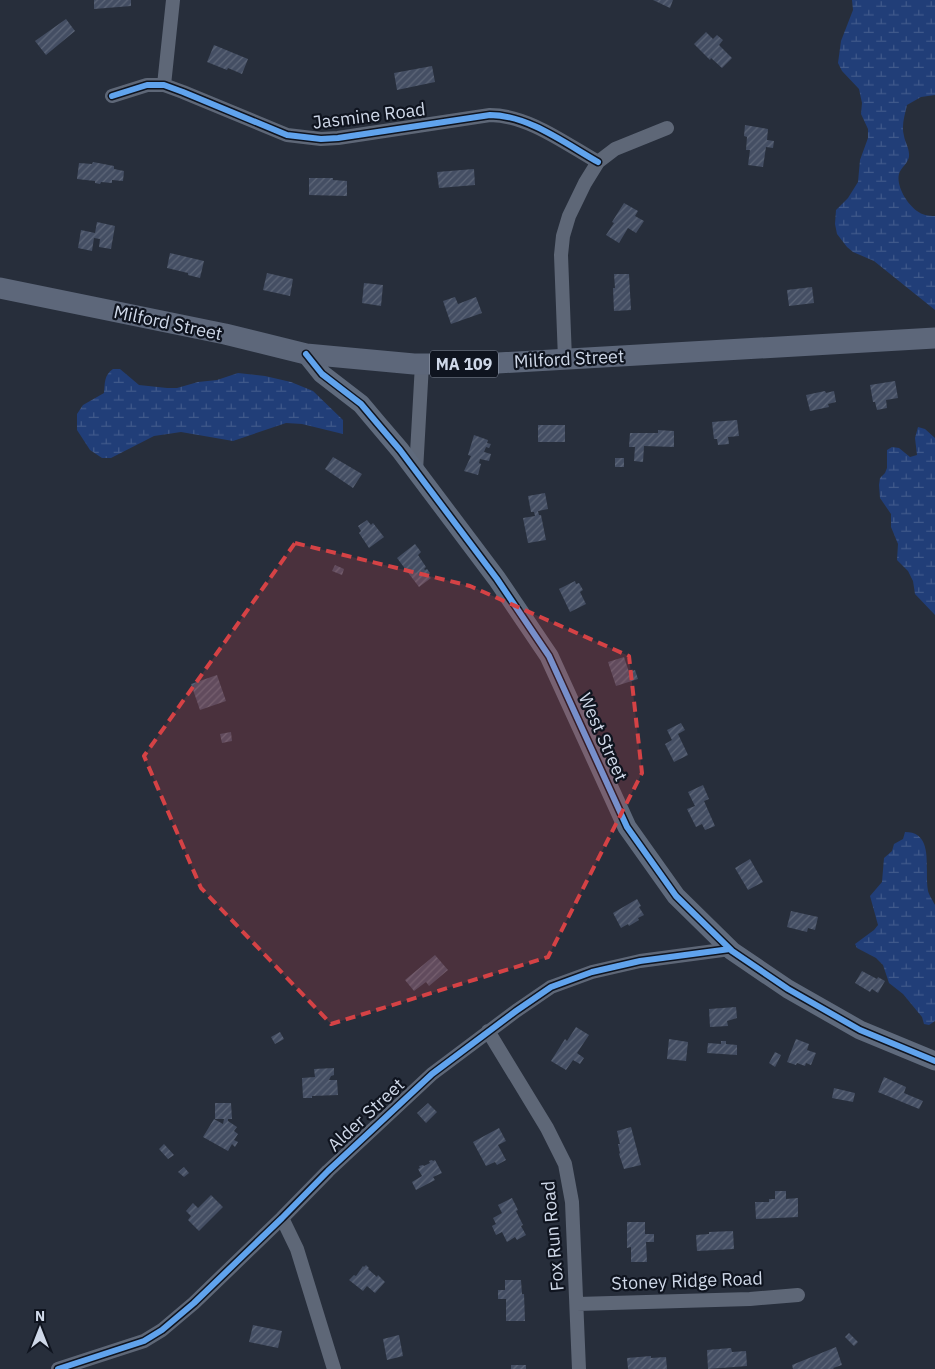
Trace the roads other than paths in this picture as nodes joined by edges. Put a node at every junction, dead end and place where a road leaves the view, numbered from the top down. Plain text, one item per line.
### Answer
1 (173, 0) edge
2 (164, 86) junction
3 (112, 96) dead end
4 (667, 128) dead end
5 (598, 162) junction
6 (0, 288) edge
7 (935, 338) edge
8 (306, 354) junction
9 (565, 359) junction
10 (422, 364) junction
11 (416, 471) junction
12 (730, 950) junction
13 (488, 1031) junction
14 (935, 1061) edge
15 (282, 1218) junction
16 (798, 1295) dead end
17 (577, 1304) junction
18 (58, 1369) edge
19 (334, 1369) edge
20 (579, 1369) edge

1 - 2 street
2 - 3 street, Jasmine Road
2 - 5 street, Jasmine Road
4 - 5 street
5 - 9 street
6 - 8 main road, Milford Street / MA 109
7 - 9 main road, Milford Street / MA 109
8 - 10 main road, Milford Street / MA 109
8 - 11 street, West Street
9 - 10 main road, Milford Street / MA 109
10 - 11 street
11 - 12 street, West Street
12 - 13 street, Alder Street
12 - 14 street, West Street
13 - 15 street, Alder Street
13 - 17 street, Fox Run Road
15 - 18 street, Alder Street
15 - 19 street
16 - 17 street, Stoney Ridge Road
17 - 20 street, Fox Run Road

